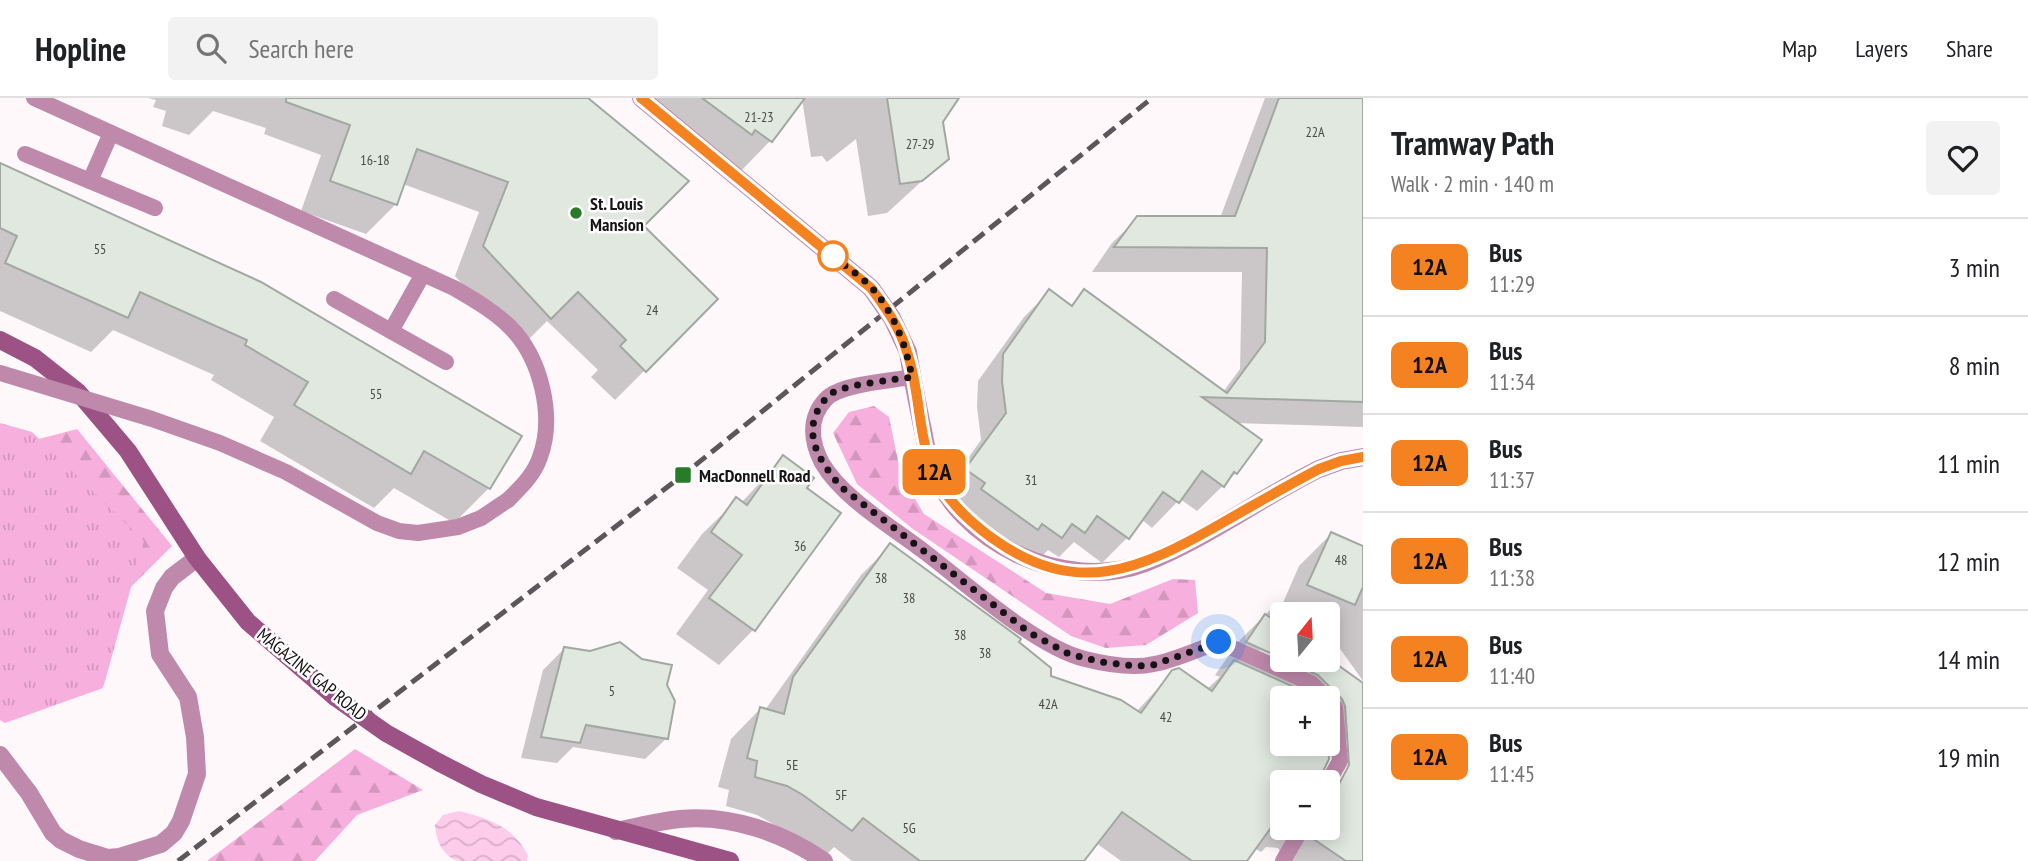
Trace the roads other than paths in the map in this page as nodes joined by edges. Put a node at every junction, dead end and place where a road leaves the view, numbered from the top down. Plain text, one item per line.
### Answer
1 (34, 98) edge
2 (641, 98) edge
3 (111, 133) junction
4 (25, 154) dead end
5 (90, 181) junction
6 (155, 208) dead end
7 (423, 274) junction
8 (334, 299) dead end
9 (391, 331) junction
10 (0, 340) edge
11 (446, 362) dead end
12 (0, 373) edge
13 (912, 377) junction
14 (1363, 457) edge
15 (197, 558) junction
16 (1314, 686) edge
17 (0, 755) edge
18 (616, 831) junction
19 (1295, 840) edge
20 (730, 861) edge
21 (824, 861) edge
22 (1283, 861) edge

1 - 3 lane
2 - 13 street, bridge
3 - 5 lane
3 - 7 lane
4 - 5 lane
5 - 6 lane
7 - 9 lane
7 - 12 lane, bridge
8 - 9 lane
9 - 11 lane
10 - 15 main road, MAGAZINE GAP ROAD
13 - 14 street
13 - 16 lane
15 - 17 street
15 - 18 main road, MAGAZINE GAP ROAD, bridge
18 - 20 main road, MAGAZINE GAP ROAD
18 - 21 street
19 - 22 lane

